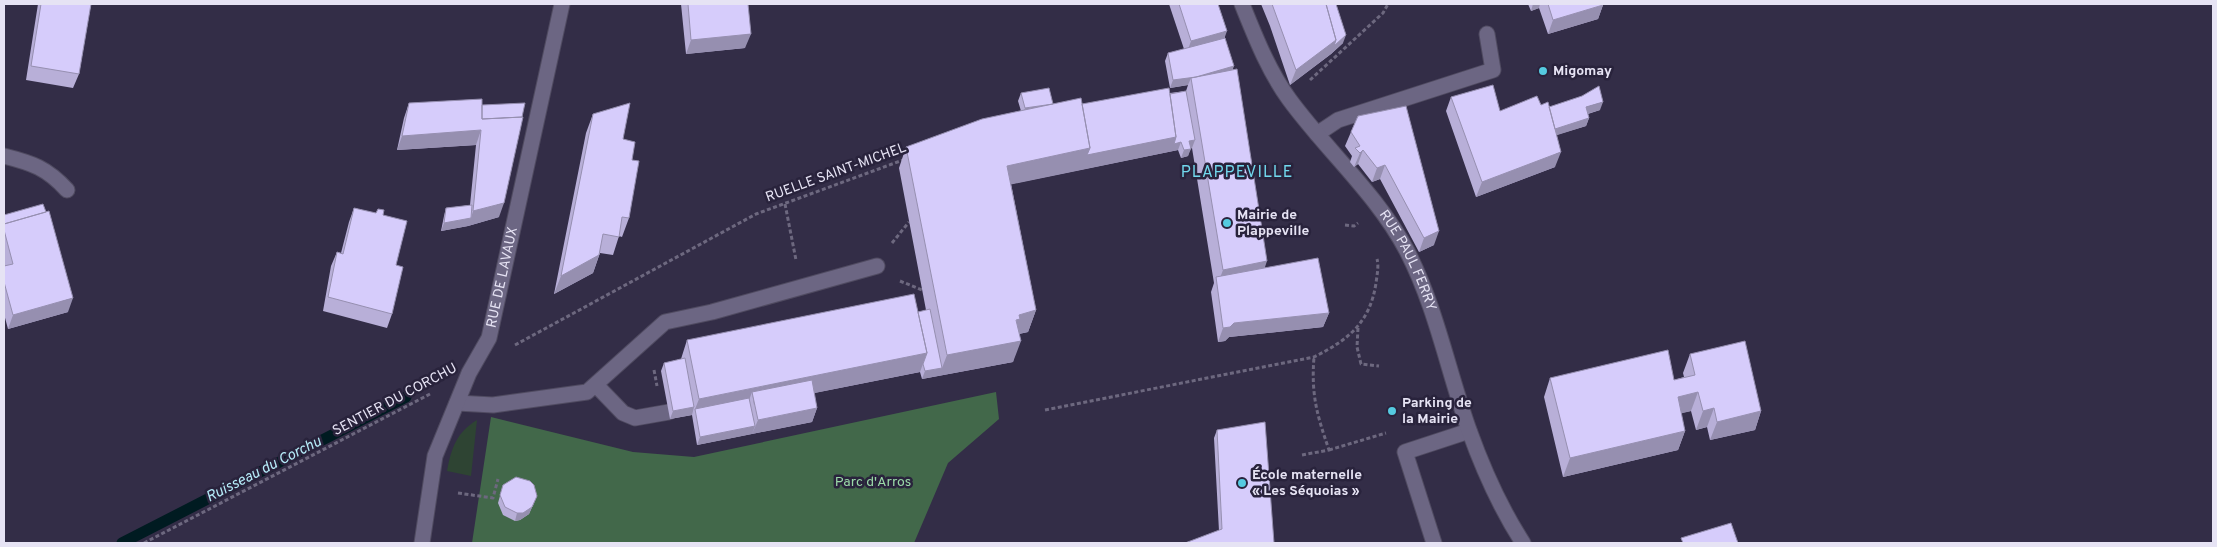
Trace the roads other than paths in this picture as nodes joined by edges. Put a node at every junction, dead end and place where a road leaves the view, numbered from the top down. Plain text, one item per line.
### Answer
1 (562, 4) edge
2 (1242, 4) edge
3 (1487, 34) dead end
4 (1317, 134) junction
5 (4, 156) edge
6 (67, 190) dead end
7 (877, 266) dead end
8 (596, 385) junction
9 (457, 404) junction
10 (665, 413) road end
11 (1470, 431) junction
12 (422, 543) edge
13 (1434, 543) edge
14 (1523, 543) edge

1 - 9 street, RUE DE LAVAUX
2 - 4 street, RUE PAUL FERRY
3 - 4 street
4 - 11 street, RUE PAUL FERRY
5 - 6 street
7 - 8 street
8 - 9 street
8 - 10 street
9 - 12 street, RUE DE LAVAUX
11 - 13 street
11 - 14 street, RUE PAUL FERRY

